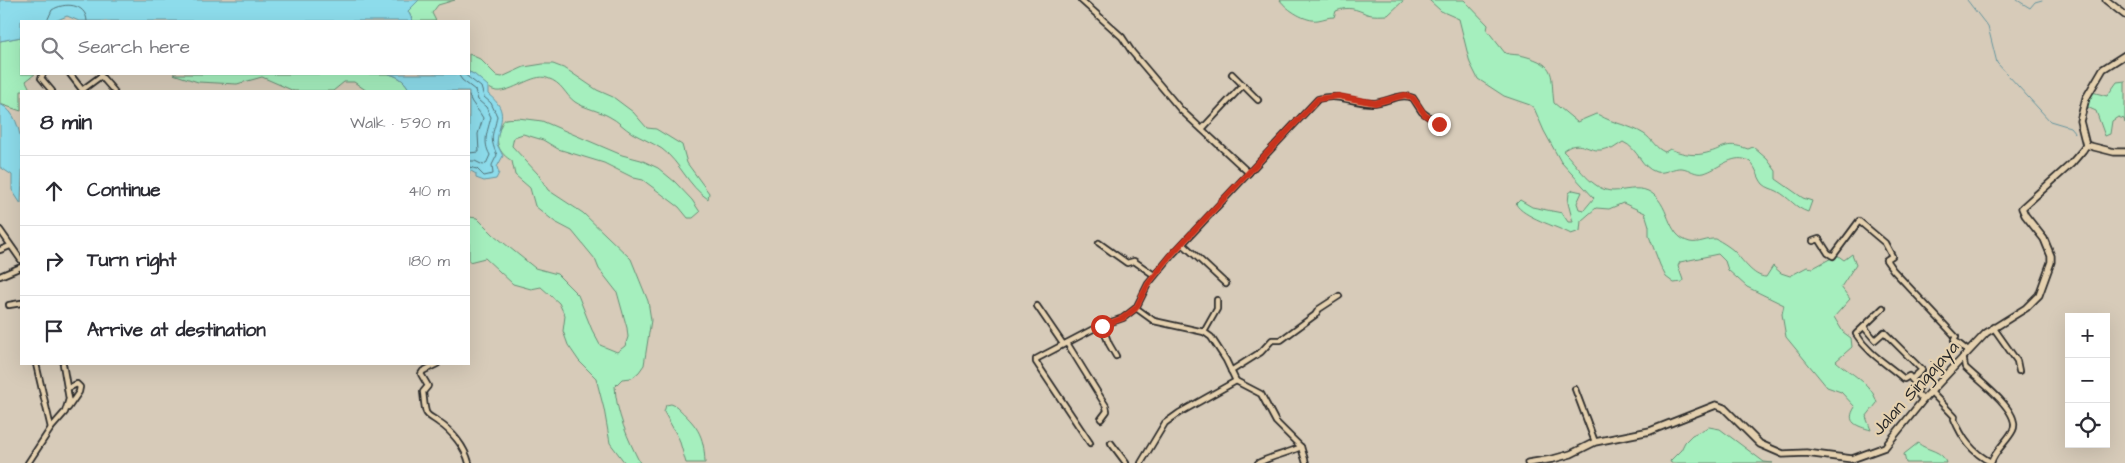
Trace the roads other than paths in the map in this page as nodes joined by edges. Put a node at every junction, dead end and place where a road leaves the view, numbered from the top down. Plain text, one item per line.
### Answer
1 (1081, 0) edge
2 (2106, 0) edge
3 (2125, 15) edge
4 (2125, 55) edge
5 (1232, 74) dead end
6 (42, 75) edge
7 (71, 75) edge
8 (1243, 85) junction
9 (51, 90) edge
10 (81, 90) edge
11 (83, 90) edge
12 (113, 90) edge
13 (1258, 100) dead end
14 (1439, 124) dead end
15 (1202, 129) junction
16 (2086, 145) junction
17 (2125, 152) edge
18 (1249, 173) junction
19 (0, 230) edge
20 (1812, 241) dead end
21 (1099, 243) dead end
22 (1183, 244) junction
23 (10, 246) junction
24 (0, 250) edge
25 (20, 259) edge
26 (20, 268) edge
27 (1154, 275) junction
28 (0, 276) edge
29 (1226, 284) dead end
30 (1339, 296) dead end
31 (1217, 300) dead end
32 (20, 302) edge
33 (9, 305) dead end
34 (1037, 306) dead end
35 (1136, 308) junction
36 (1883, 308) dead end
37 (1102, 326) junction
38 (1864, 327) junction
39 (1994, 327) junction
40 (1204, 332) junction
41 (1065, 344) junction
42 (1966, 354) junction
43 (1116, 356) dead end
44 (36, 365) edge
45 (63, 365) edge
46 (435, 365) edge
47 (1232, 371) junction
48 (2019, 371) dead end
49 (1913, 378) junction
50 (1236, 381) junction
51 (68, 388) junction
52 (1575, 389) dead end
53 (1931, 392) junction
54 (1923, 400) junction
55 (65, 412) junction
56 (1101, 419) dead end
57 (51, 428) junction
58 (1595, 442) junction
59 (1090, 443) dead end
60 (1111, 443) dead end
61 (1301, 447) junction
62 (28, 463) edge
63 (468, 463) edge
64 (1126, 463) edge
65 (1141, 463) edge
66 (1258, 463) edge
67 (1306, 463) edge
68 (1528, 463) edge
69 (1991, 463) edge

1 - 15 street
2 - 3 street
4 - 16 street
5 - 8 street
6 - 9 street
7 - 10 street
8 - 13 street
8 - 15 street
11 - 12 street
14 - 18 street
15 - 18 street
16 - 17 street
16 - 39 street, Jalan Singajaya
18 - 22 street
19 - 23 street
20 - 42 street
21 - 27 street
22 - 27 street
22 - 29 street
23 - 24 street
23 - 25 street
26 - 28 street
27 - 35 street
30 - 47 street
31 - 40 street
32 - 33 street
34 - 41 street
35 - 37 street
35 - 40 street
36 - 38 street
37 - 41 street
37 - 43 street
38 - 49 street
38 - 49 street
39 - 42 street, Jalan Singajaya
39 - 48 street
40 - 47 street
41 - 56 street
41 - 59 street
42 - 53 street, Jalan Singajaya
42 - 69 street
44 - 57 street
45 - 51 street
46 - 63 street
47 - 50 street
49 - 54 street
50 - 61 street
50 - 65 street
51 - 55 street
51 - 55 street
52 - 58 street
53 - 54 street, Jalan Singajaya
53 - 69 street
54 - 58 street, Jalan Singajaya
55 - 57 street
57 - 62 street
58 - 68 street, Jalan Singajaya
60 - 64 street
61 - 66 street
61 - 67 street

